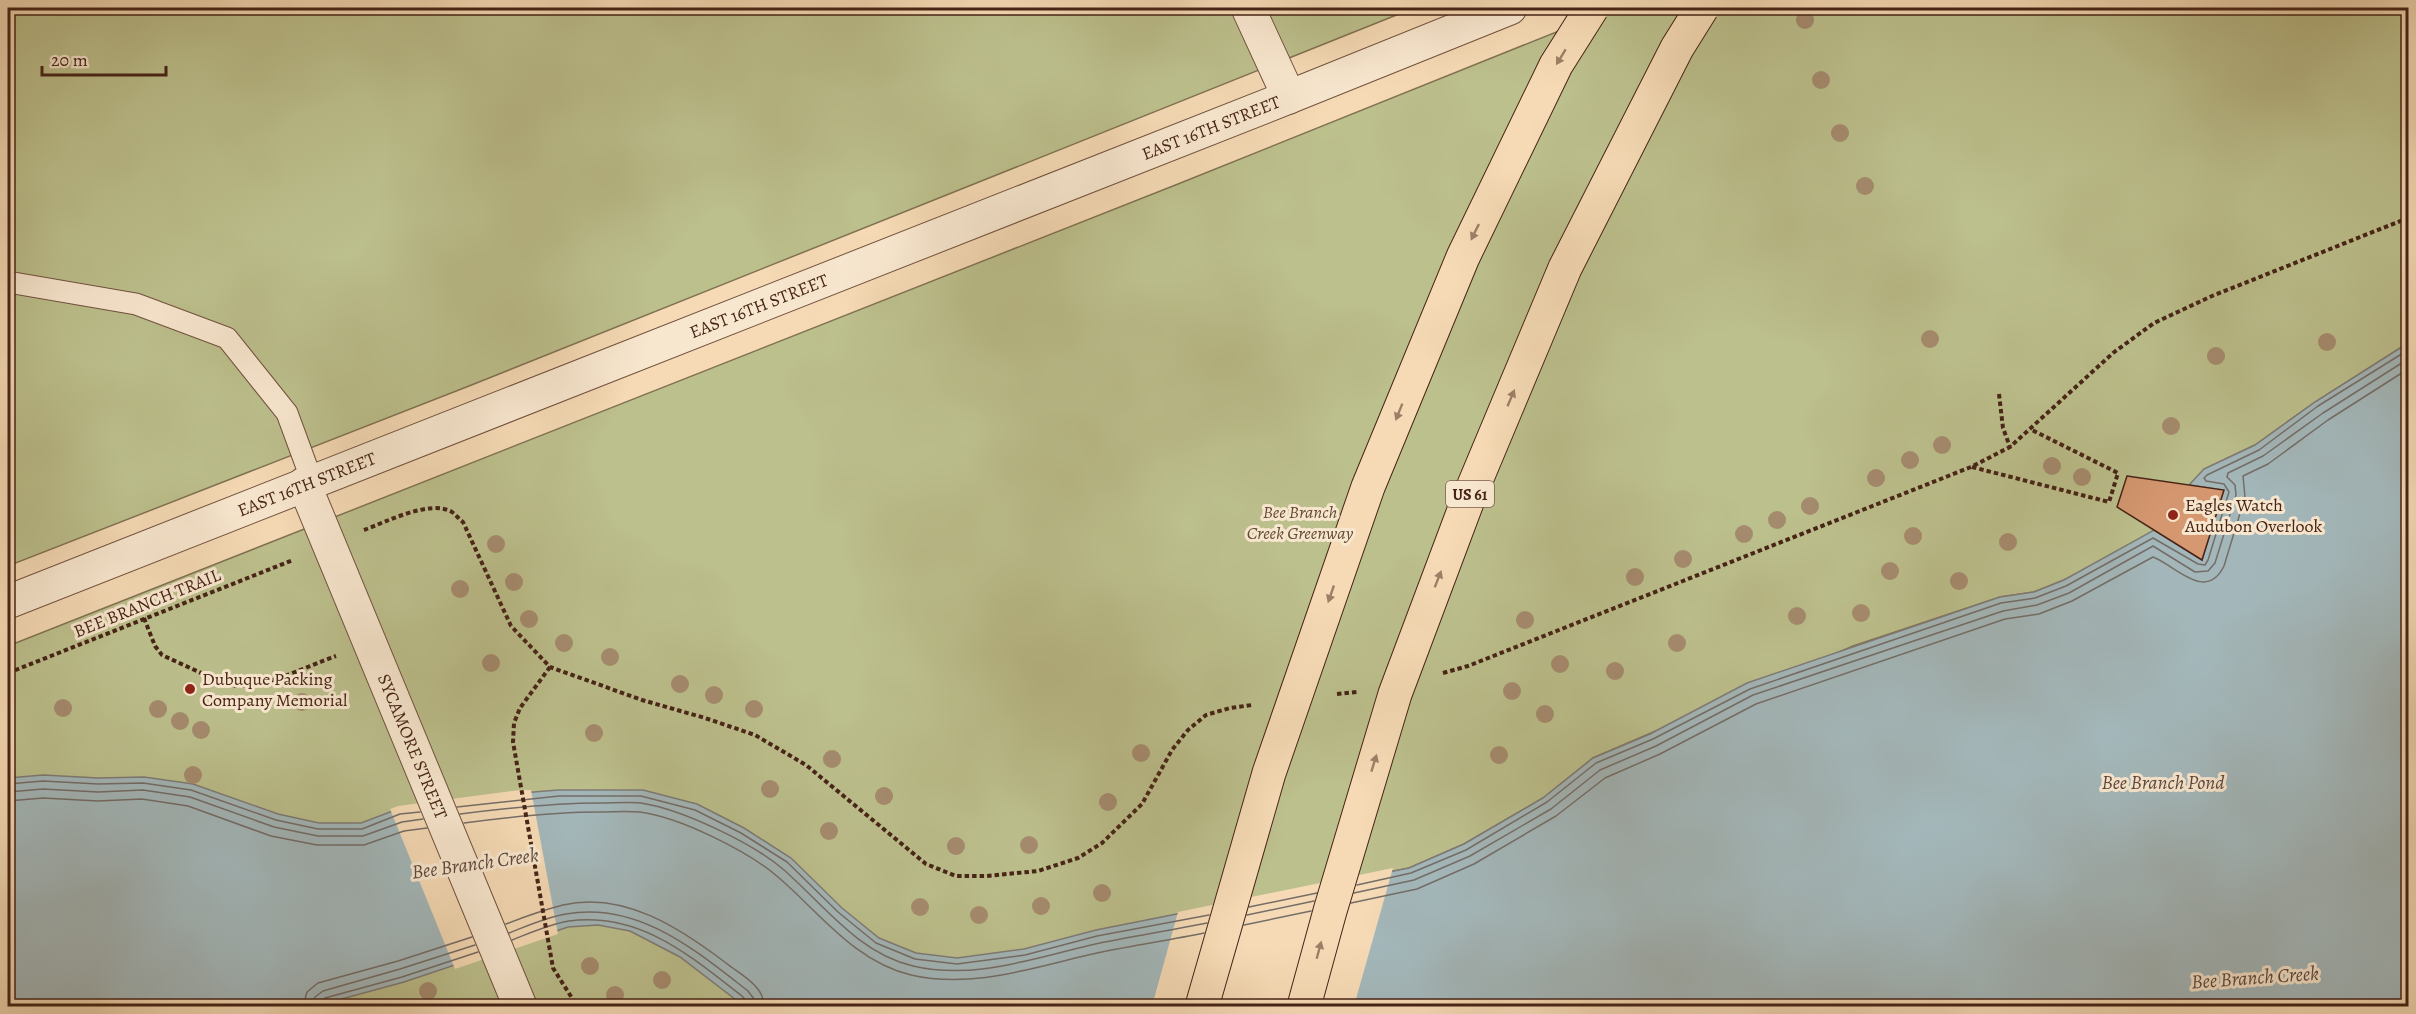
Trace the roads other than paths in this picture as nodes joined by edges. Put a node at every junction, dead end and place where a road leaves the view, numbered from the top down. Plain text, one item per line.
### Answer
1 (1248, 8) edge
2 (1510, 8) edge
3 (1592, 8) edge
4 (1702, 8) edge
5 (1289, 97) junction
6 (8, 282) edge
7 (308, 483) junction
8 (8, 602) edge
9 (520, 1006) edge
10 (1202, 1006) edge
11 (1304, 1006) edge

1 - 5 street
2 - 5 street, EAST 16TH STREET
3 -> 10 highway, bridge
11 -> 4 highway, US 61, bridge
5 - 7 street, EAST 16TH STREET
6 - 7 lane
7 - 8 street, EAST 16TH STREET
7 - 9 street, SYCAMORE STREET

